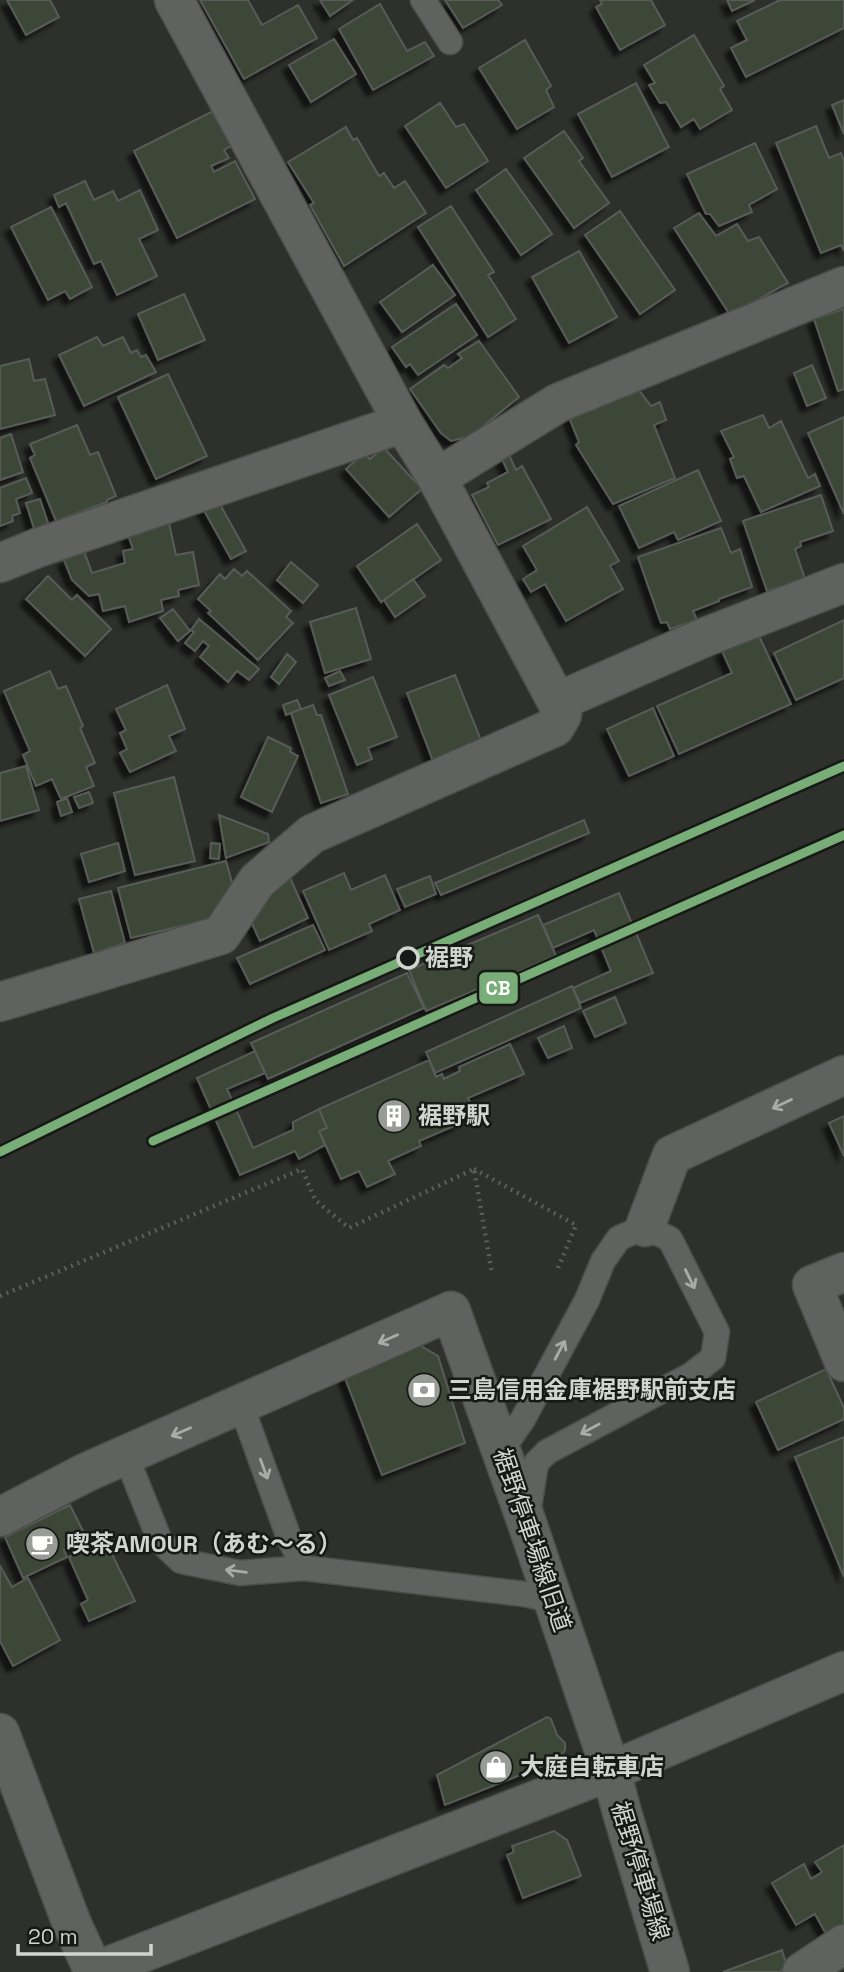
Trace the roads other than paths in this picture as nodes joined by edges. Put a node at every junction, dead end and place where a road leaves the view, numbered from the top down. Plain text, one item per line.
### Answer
1 (174, 0) edge
2 (422, 0) edge
3 (450, 42) dead end
4 (844, 286) edge
5 (403, 423) junction
6 (437, 478) junction
7 (0, 562) edge
8 (844, 583) edge
9 (557, 702) junction
10 (0, 1002) edge
11 (844, 1075) edge
12 (645, 1227) junction
13 (844, 1272) edge
14 (844, 1362) edge
15 (241, 1405) junction
16 (501, 1451) junction
17 (125, 1456) junction
18 (0, 1517) edge
19 (527, 1522) junction
20 (304, 1569) junction
21 (552, 1600) junction
22 (844, 1671) edge
23 (0, 1733) edge
24 (611, 1771) junction
25 (844, 1944) edge
26 (111, 1969) edge
27 (670, 1972) edge
28 (802, 1972) edge

1 - 5 street
2 - 3 lane
4 - 6 street
5 - 6 street
5 - 7 street
6 - 9 street
8 - 9 street
9 - 10 street
11 -> 12 street
16 -> 12 lane
12 -> 19 lane
13 - 14 street
16 -> 15 street, 裾野停車場線旧道
15 -> 17 street
15 -> 20 lane
16 - 19 street, 裾野停車場線旧道
17 - 18 street
20 -> 17 lane
19 - 21 street, 裾野停車場線旧道
20 - 21 lane
21 - 24 street, 裾野停車場線旧道
22 - 24 street
23 - 26 street
24 - 26 street
24 - 27 street, 裾野停車場線
25 - 28 street

